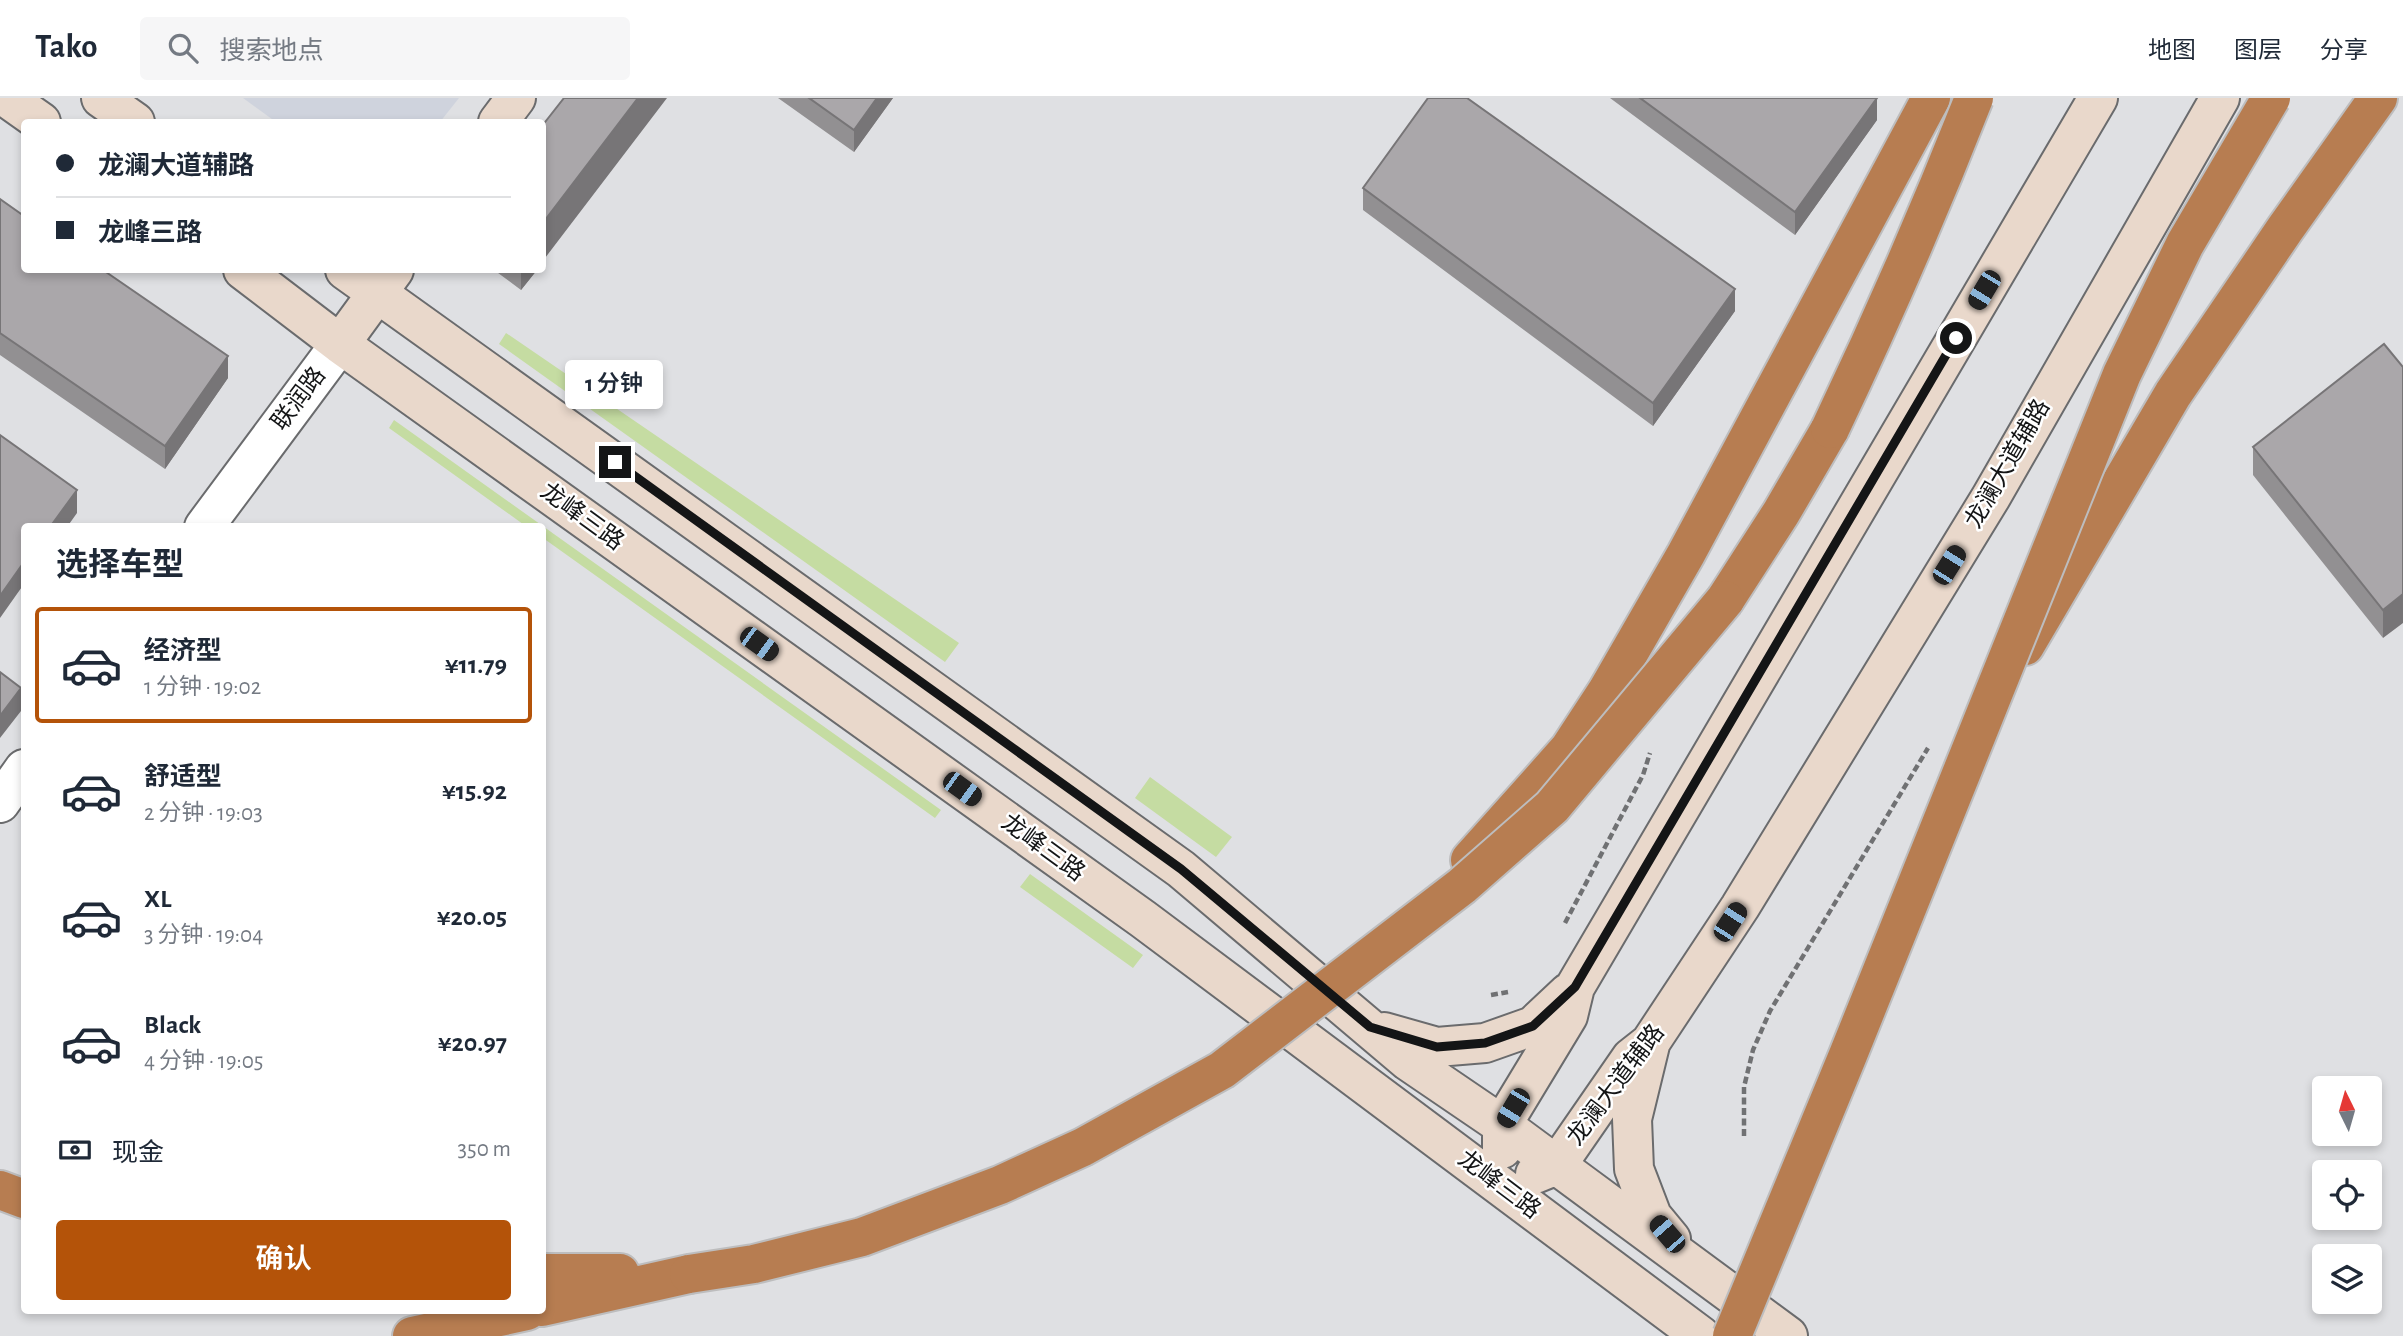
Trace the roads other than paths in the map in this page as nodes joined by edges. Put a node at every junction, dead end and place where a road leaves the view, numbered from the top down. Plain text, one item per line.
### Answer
1 (8, 98) edge
2 (101, 98) edge
3 (516, 98) edge
4 (1931, 98) edge
5 (1974, 98) edge
6 (2098, 98) edge
7 (2220, 98) edge
8 (2271, 98) edge
9 (2378, 98) edge
10 (37, 119) edge
11 (131, 119) edge
12 (500, 119) edge
13 (247, 273) edge
14 (356, 273) edge
15 (386, 281) edge
16 (340, 344) junction
17 (207, 523) edge
18 (1982, 720) junction
19 (21, 773) edge
20 (0, 803) edge
21 (1354, 969) junction
22 (1575, 987) junction
23 (1370, 1027) junction
24 (1650, 1043) junction
25 (1502, 1125) junction
26 (1557, 1165) junction
27 (1503, 1188) junction
28 (0, 1190) edge
29 (21, 1198) edge
30 (1697, 1269) junction
31 (546, 1273) edge
32 (689, 1274) junction
33 (546, 1306) edge
34 (513, 1314) edge
35 (412, 1336) edge
36 (1700, 1336) edge
37 (1732, 1336) edge
38 (1788, 1336) edge

1 - 10 main road
2 - 11 main road
3 - 12 main road
4 - 21 highway, bridge
5 - 21 highway, bridge
6 - 22 main road
7 - 24 main road, 龙澜大道辅路
8 - 18 highway, bridge
9 - 18 highway, bridge
13 - 16 main road, 龙峰三路
14 - 15 main road, 龙峰三路
15 - 16 main road, 联润路
15 - 23 main road, 龙峰三路
16 - 17 street, 联润路
16 - 27 main road, 龙峰三路
18 - 37 highway, bridge
19 - 20 street
21 - 32 highway, bridge
22 - 23 main road
22 - 25 main road
23 - 25 main road, 龙峰三路
24 - 26 main road, 龙澜大道辅路
24 - 30 main road
25 - 26 main road, 龙峰三路
25 - 27 main road
26 - 27 main road, 龙澜大道辅路
26 - 30 main road, 龙峰三路
27 - 36 main road, 龙峰三路
28 - 29 highway
30 - 38 main road, 龙峰三路
31 - 32 highway
32 - 33 highway
34 - 35 highway

